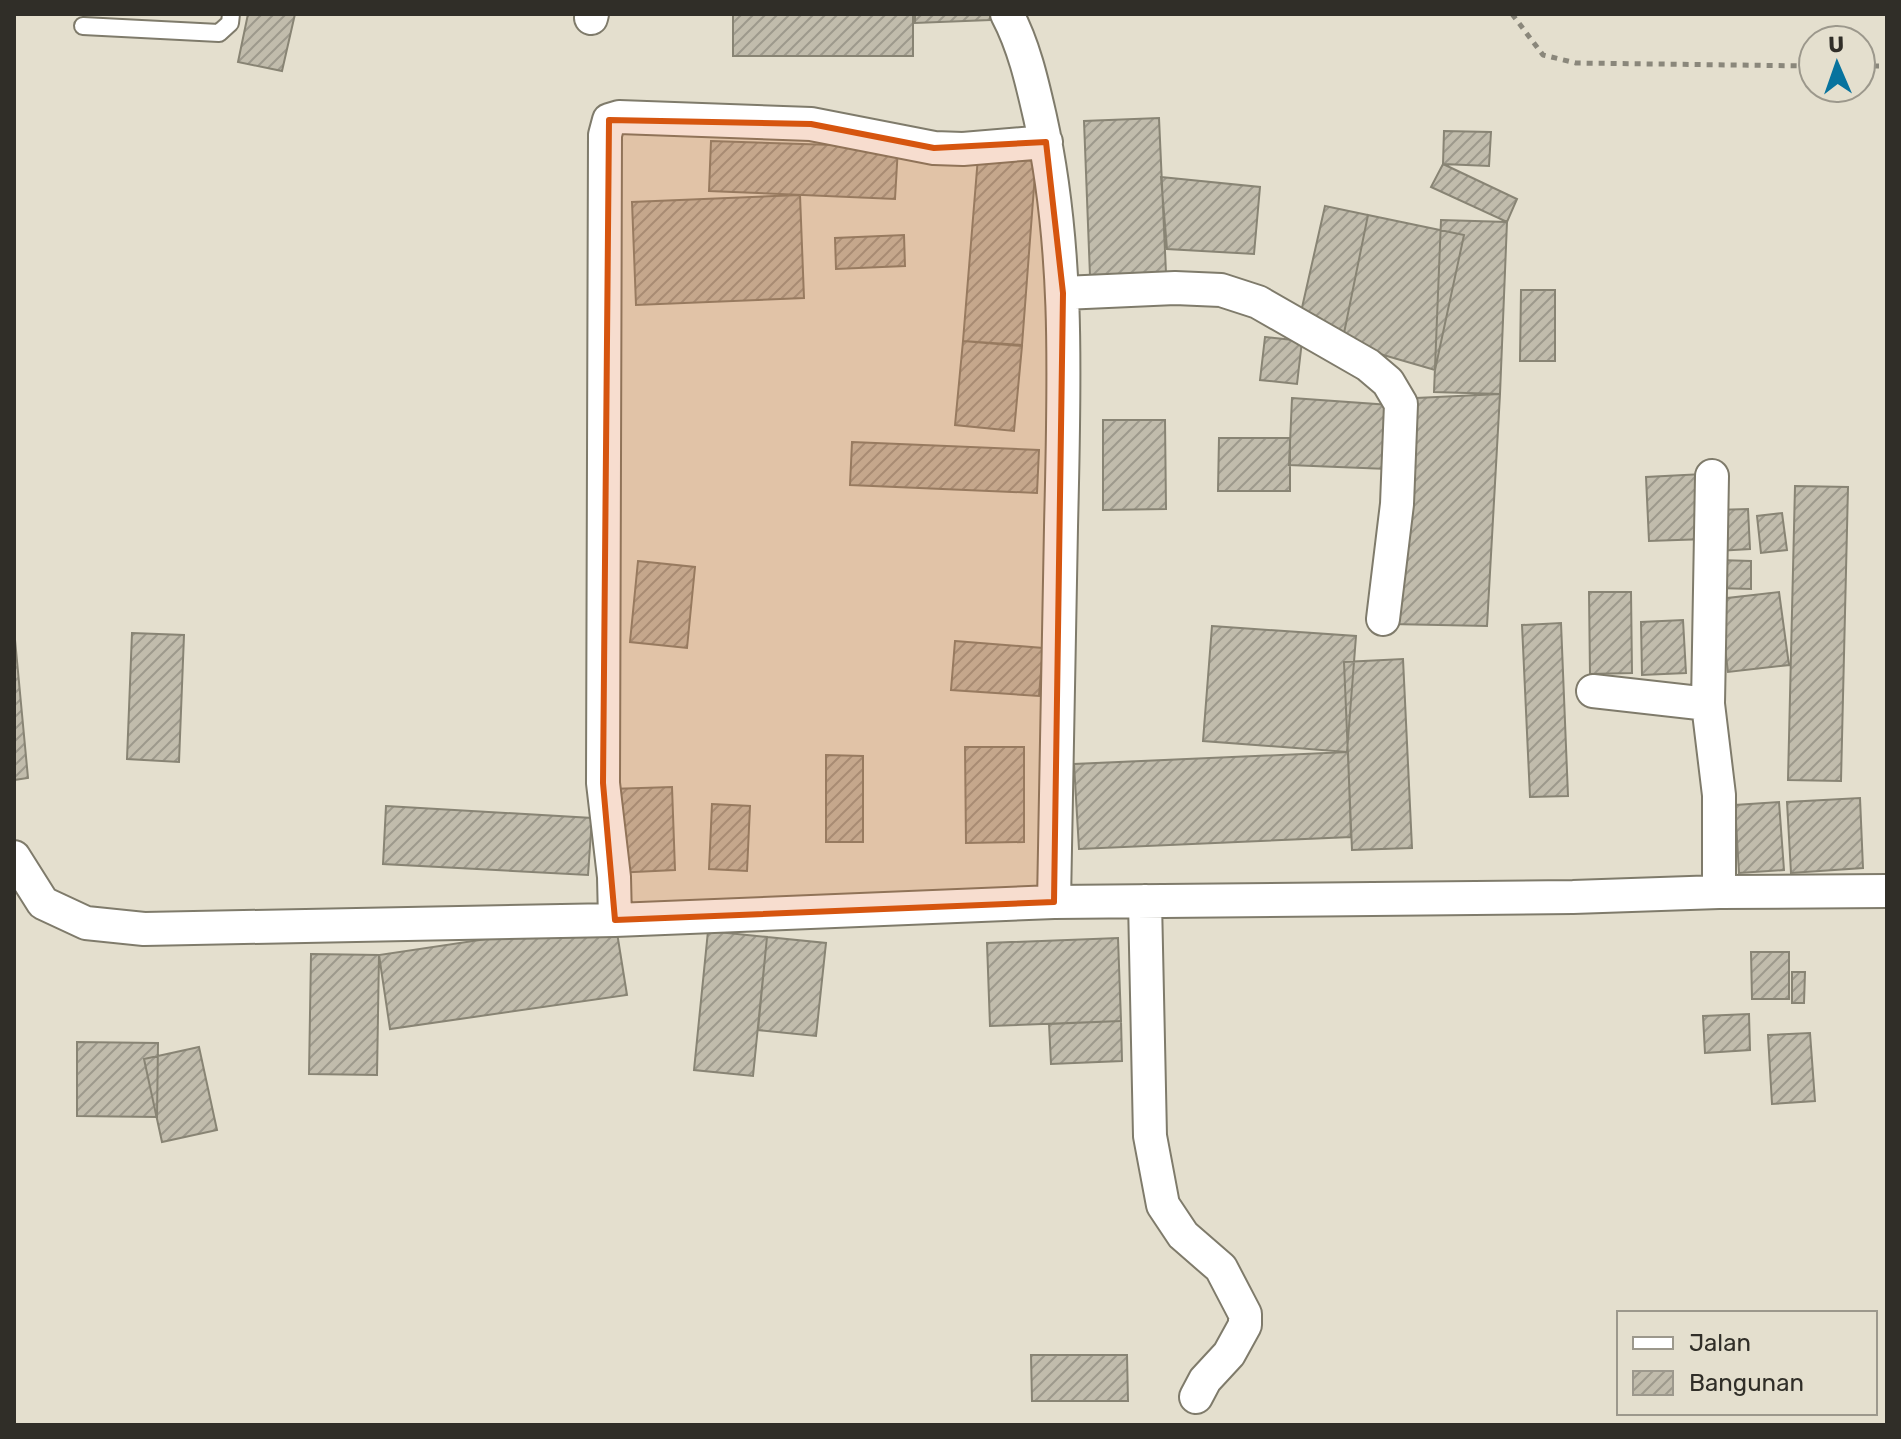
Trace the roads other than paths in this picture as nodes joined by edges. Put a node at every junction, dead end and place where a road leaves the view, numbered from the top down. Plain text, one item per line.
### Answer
1 (231, 14) edge
2 (1007, 14) edge
3 (83, 26) dead end
4 (1046, 142) junction
5 (1063, 293) junction
6 (1712, 476) dead end
7 (1383, 619) dead end
8 (1593, 691) dead end
9 (1708, 704) junction
10 (14, 857) edge
11 (1887, 891) edge
12 (1719, 892) junction
13 (1145, 901) junction
14 (1054, 902) junction
15 (615, 920) junction
16 (1196, 1397) dead end

1 - 3 lane
2 - 4 street
4 - 5 street
4 - 15 street
5 - 7 street
5 - 14 street
6 - 9 street
8 - 9 street
9 - 12 street
10 - 15 street
11 - 12 street
12 - 13 street
13 - 14 street
13 - 16 street
14 - 15 street

